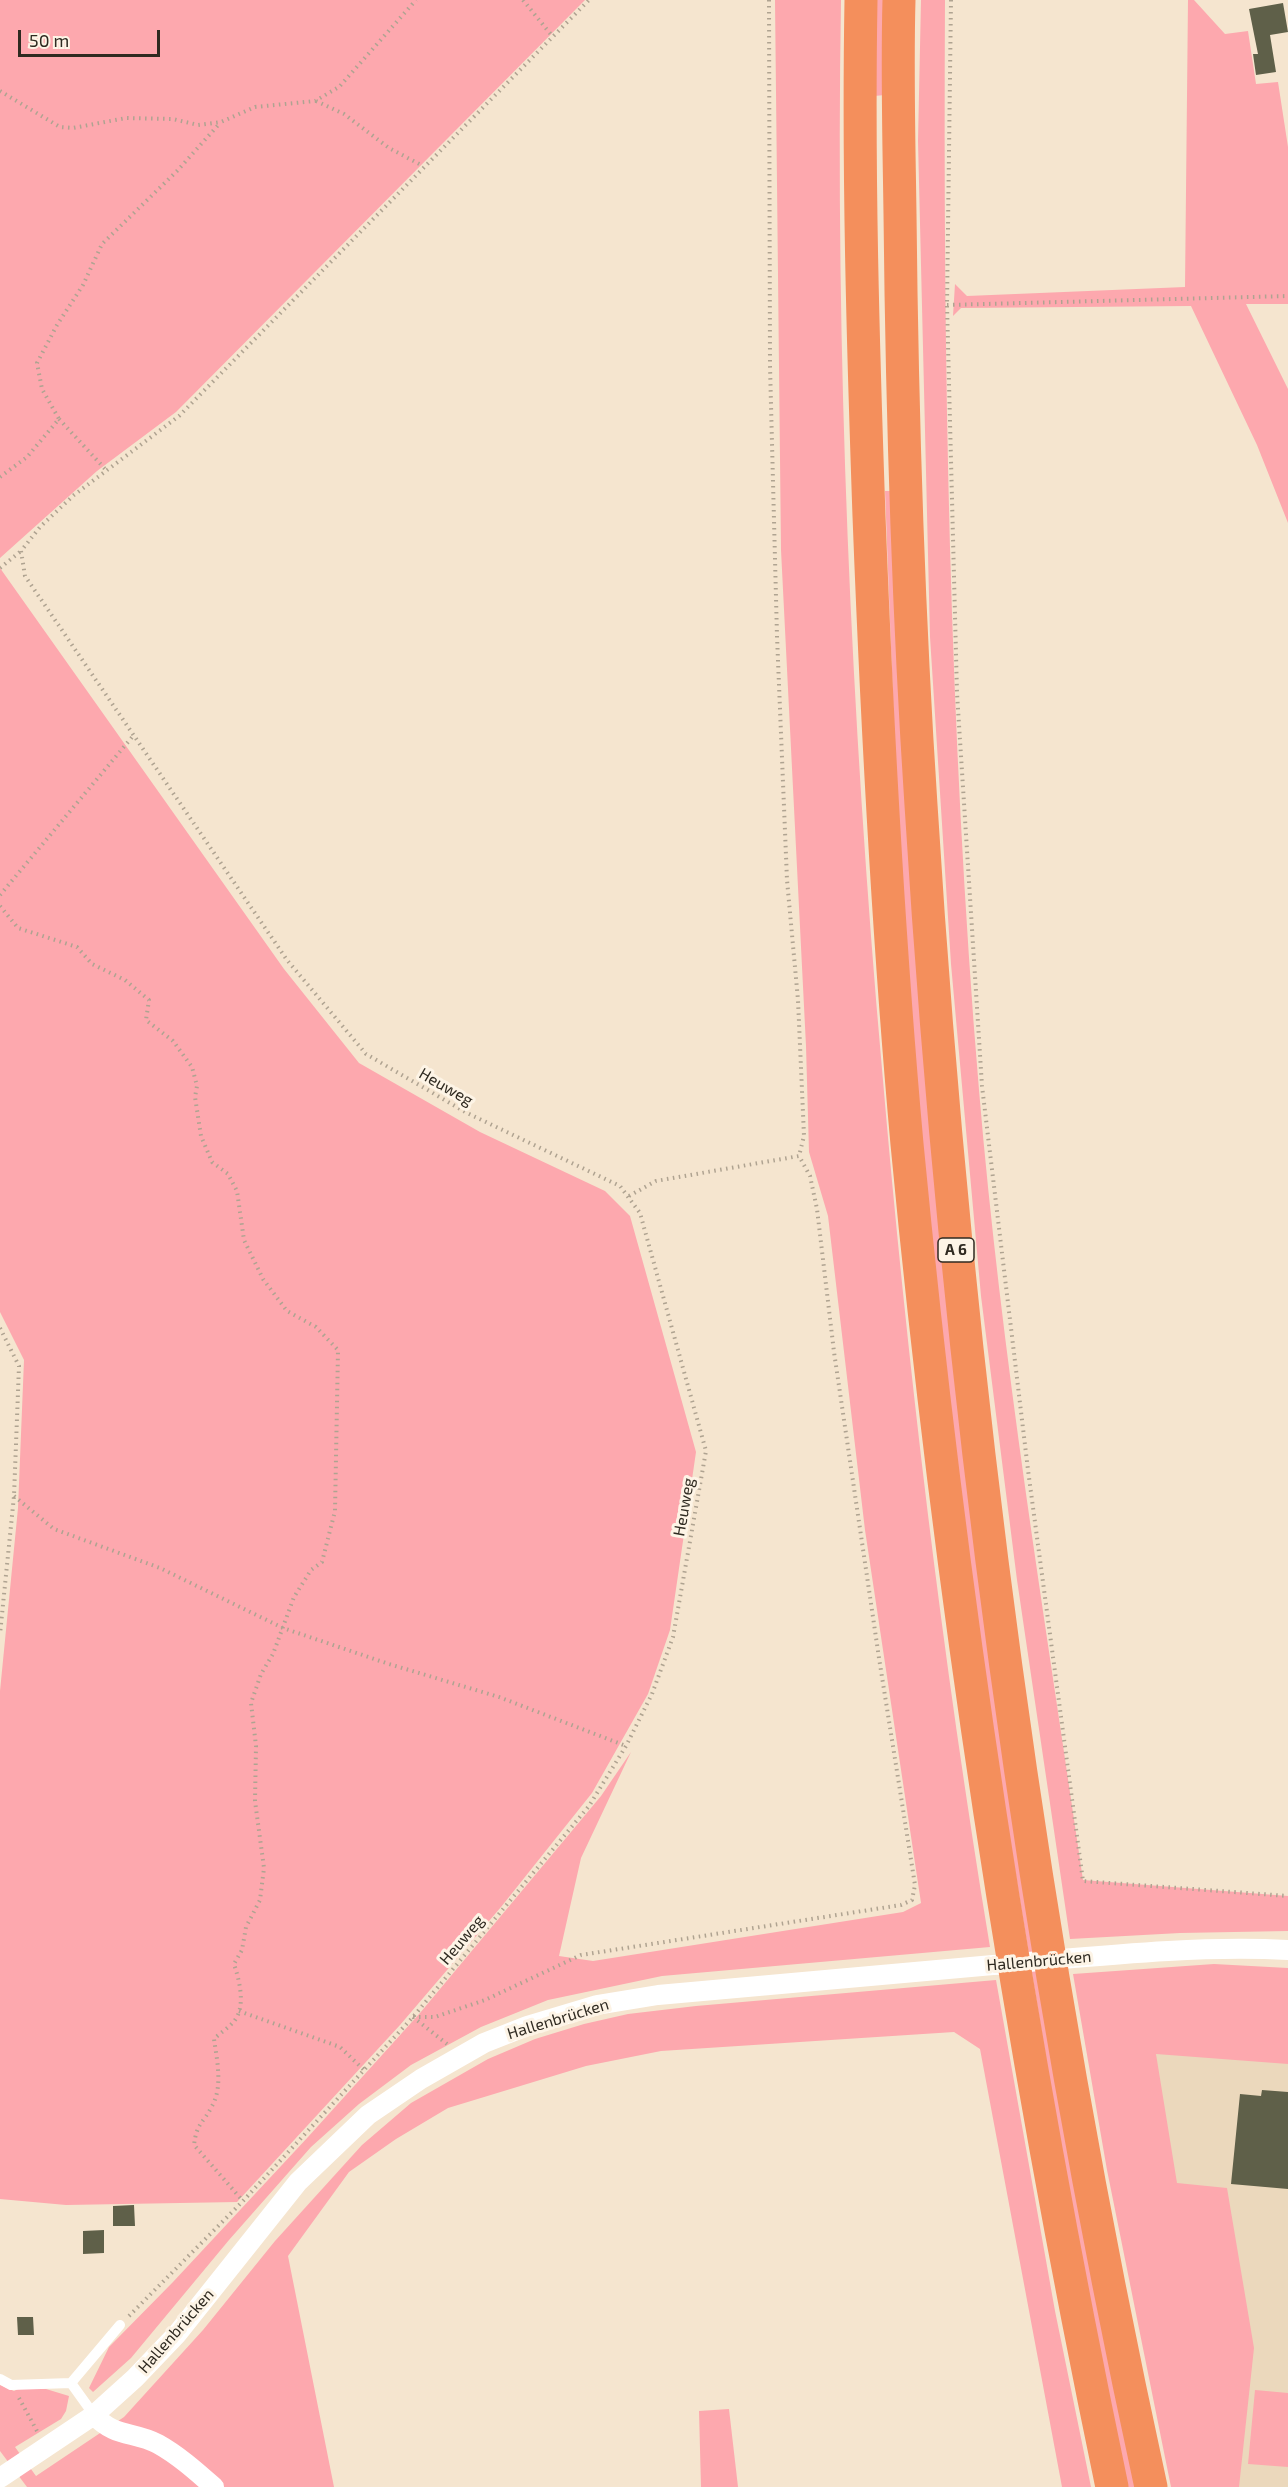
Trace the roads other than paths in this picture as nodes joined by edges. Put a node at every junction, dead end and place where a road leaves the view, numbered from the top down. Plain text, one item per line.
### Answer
1 (861, 0) edge
2 (899, 0) edge
3 (1288, 1950) edge
4 (120, 2325) road end
5 (0, 2379) edge
6 (71, 2383) junction
7 (94, 2415) junction
8 (0, 2478) edge
9 (207, 2481) edge
10 (1112, 2487) edge
11 (1151, 2487) edge

1 - 10 highway, A 6
2 - 11 highway, A 6
3 - 7 street, Hallenbrücken
4 - 6 lane
5 - 6 lane
6 - 7 lane
7 - 8 street, Hallenbrücken
7 - 9 street

